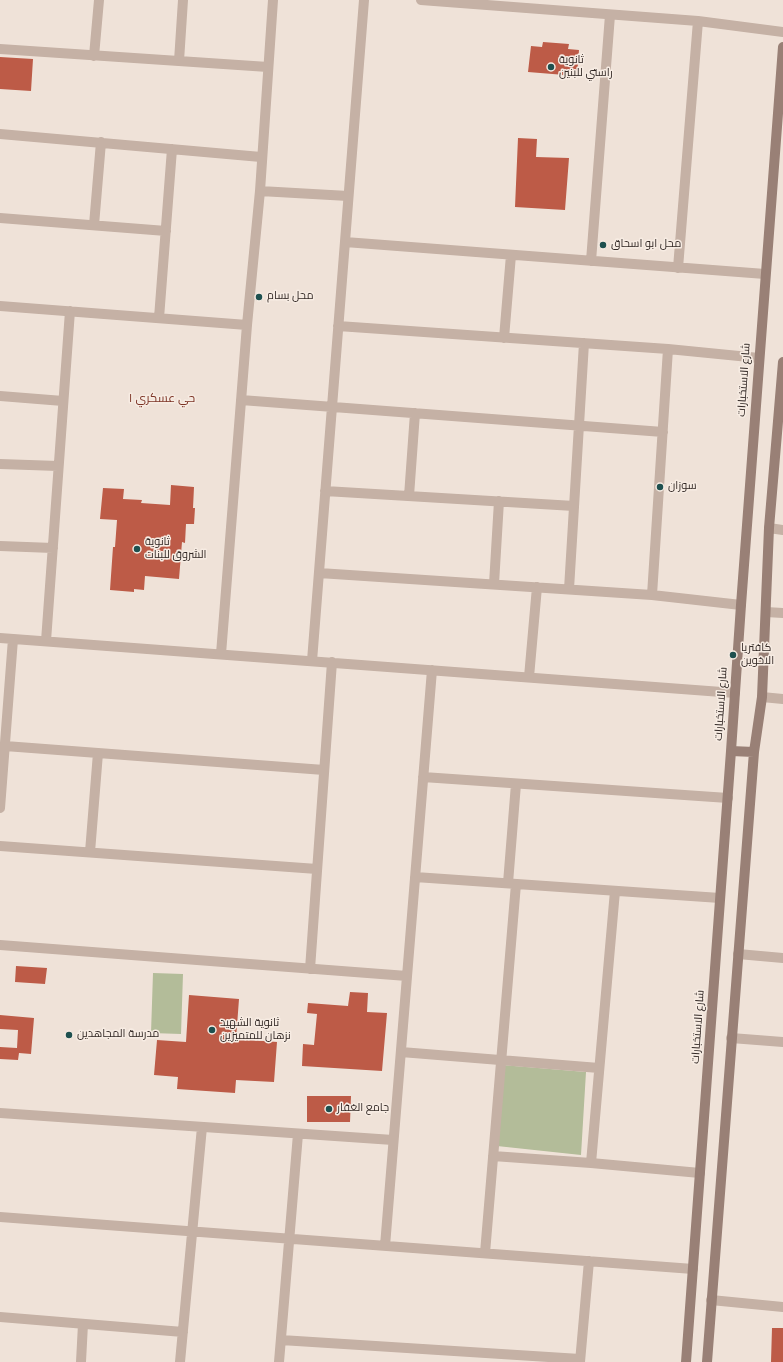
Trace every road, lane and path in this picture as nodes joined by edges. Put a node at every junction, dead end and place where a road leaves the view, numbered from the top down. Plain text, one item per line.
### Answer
1 (99, 0) edge
2 (183, 0) edge
3 (274, 0) edge
4 (364, 0) edge
5 (421, 0) edge
6 (610, 15) junction
7 (698, 22) junction
8 (783, 32) edge
9 (783, 47) edge
10 (0, 49) edge
11 (94, 56) junction
12 (179, 61) junction
13 (268, 67) junction
14 (0, 134) edge
15 (101, 142) junction
16 (172, 149) junction
17 (261, 157) junction
18 (260, 191) junction
19 (348, 196) junction
20 (0, 218) edge
21 (94, 226) junction
22 (166, 232) junction
23 (345, 242) junction
24 (511, 255) junction
25 (591, 261) junction
26 (678, 268) junction
27 (765, 274) junction
28 (0, 306) edge
29 (70, 311) junction
30 (159, 318) junction
31 (247, 325) junction
32 (338, 326) junction
33 (504, 338) junction
34 (584, 343) junction
35 (668, 349) junction
36 (759, 358) junction
37 (783, 362) edge
38 (0, 396) edge
39 (241, 400) junction
40 (63, 401) junction
41 (332, 407) junction
42 (415, 413) junction
43 (579, 425) junction
44 (663, 432) junction
45 (0, 464) edge
46 (58, 466) junction
47 (325, 491) junction
48 (409, 496) junction
49 (499, 501) junction
50 (574, 506) junction
51 (769, 528) junction
52 (783, 530) edge
53 (0, 546) edge
54 (52, 548) junction
55 (319, 573) junction
56 (494, 584) junction
57 (538, 587) junction
58 (569, 589) junction
59 (652, 595) junction
60 (740, 605) junction
61 (766, 612) junction
62 (783, 613) edge
63 (0, 638) edge
64 (13, 639) junction
65 (46, 642) junction
66 (221, 654) junction
67 (312, 661) junction
68 (332, 662) junction
69 (432, 670) junction
70 (530, 677) junction
71 (735, 693) junction
72 (762, 697) junction
73 (783, 699) edge
74 (5, 746) junction
75 (731, 751) junction
76 (754, 752) junction
77 (98, 753) junction
78 (324, 770) junction
79 (423, 777) junction
80 (516, 784) junction
81 (728, 798) junction
82 (0, 808) edge
83 (0, 846) edge
84 (90, 852) junction
85 (317, 868) junction
86 (415, 877) junction
87 (512, 883) junction
88 (614, 891) junction
89 (720, 898) junction
90 (0, 945) edge
91 (738, 954) junction
92 (783, 958) edge
93 (310, 969) junction
94 (407, 976) junction
95 (731, 1038) junction
96 (783, 1042) edge
97 (401, 1052) junction
98 (501, 1060) junction
99 (599, 1068) junction
100 (0, 1113) edge
101 (202, 1127) junction
102 (298, 1134) junction
103 (393, 1140) junction
104 (493, 1156) junction
105 (591, 1163) junction
106 (700, 1173) junction
107 (0, 1217) edge
108 (192, 1232) junction
109 (289, 1239) junction
110 (385, 1246) junction
111 (485, 1253) junction
112 (589, 1261) junction
113 (693, 1269) junction
114 (711, 1300) junction
115 (783, 1307) edge
116 (0, 1317) edge
117 (83, 1324) junction
118 (183, 1332) junction
119 (281, 1340) junction
120 (471, 1357) edge
121 (580, 1361) edge
122 (81, 1362) edge
123 (180, 1362) edge
124 (279, 1362) edge
125 (686, 1362) edge
126 (707, 1362) edge

1 - 11 street
2 - 12 street
3 - 13 street
4 - 19 street
5 - 6 street
6 - 7 street
6 - 25 street
7 - 8 street
7 - 26 street
9 - 27 main road, شارع الاستخبارات
10 - 11 street
11 - 12 street
12 - 13 street
13 - 17 street
14 - 15 street
15 - 16 street
15 - 21 street
16 - 17 street
16 - 22 street
17 - 18 street
18 - 19 street
18 - 31 street
19 - 23 street
20 - 21 street
21 - 22 street
22 - 30 street
23 - 24 street
23 - 32 street
24 - 25 street
24 - 33 street
25 - 26 street
26 - 27 street
27 - 36 main road, شارع الاستخبارات
28 - 29 street
29 - 30 street
29 - 40 street
30 - 31 street
31 - 39 street
32 - 33 street
32 - 41 street
33 - 34 street
34 - 35 street
34 - 43 street
35 - 36 street
35 - 44 street
36 - 60 main road, شارع الاستخبارات
37 - 51 main road
38 - 40 street
39 - 41 street
39 - 66 street
40 - 46 street
41 - 42 street
41 - 47 street
42 - 43 street
42 - 48 street
43 - 44 street
43 - 50 street
44 - 59 street
45 - 46 street
46 - 54 street
47 - 48 street
47 - 55 street
48 - 49 street
49 - 50 street
49 - 56 street
50 - 58 street
51 - 52 street
51 - 61 main road
53 - 54 street
54 - 65 street
55 - 56 street
55 - 67 street
56 - 57 street
57 - 58 street
57 - 70 street
58 - 59 street
59 - 60 street
60 - 71 main road, شارع الاستخبارات
61 - 62 street
61 - 72 main road
63 - 64 street
64 - 65 street
64 - 74 street
65 - 66 street
66 - 67 street
67 - 68 street
68 - 69 street
68 - 78 street
69 - 70 street
69 - 79 street
70 - 71 street
71 - 75 main road, شارع الاستخبارات
72 - 73 street
72 - 76 main road
74 - 77 street
74 - 82 street
75 - 76 main road
75 - 81 main road, شارع الاستخبارات
76 - 91 main road
77 - 78 street
77 - 84 street
78 - 85 street
79 - 80 street
79 - 86 street
80 - 81 street
80 - 87 street
81 - 89 main road, شارع الاستخبارات
83 - 84 street
84 - 85 street
85 - 93 street
86 - 87 street
86 - 94 street
87 - 88 street
87 - 98 street
88 - 89 street
88 - 99 street
89 - 106 main road, شارع الاستخبارات
90 - 93 street
91 - 92 street
91 - 95 main road
93 - 94 street
94 - 97 street
95 - 96 street
95 - 114 main road
97 - 98 street
97 - 103 street
98 - 99 street
98 - 104 street
99 - 105 street
100 - 101 street
101 - 102 street
101 - 108 street
102 - 103 street
102 - 109 street
103 - 110 street
104 - 105 street
104 - 111 street
105 - 106 street
106 - 113 main road, شارع الاستخبارات
107 - 108 street
108 - 109 street
108 - 118 street
109 - 110 street
109 - 119 street
110 - 111 street
111 - 112 street
112 - 113 street
112 - 121 street
113 - 125 main road, شارع الاستخبارات
114 - 115 street
114 - 126 main road
116 - 117 street
117 - 118 street
117 - 122 street
118 - 123 street
119 - 120 street
119 - 124 street
120 - 121 street

